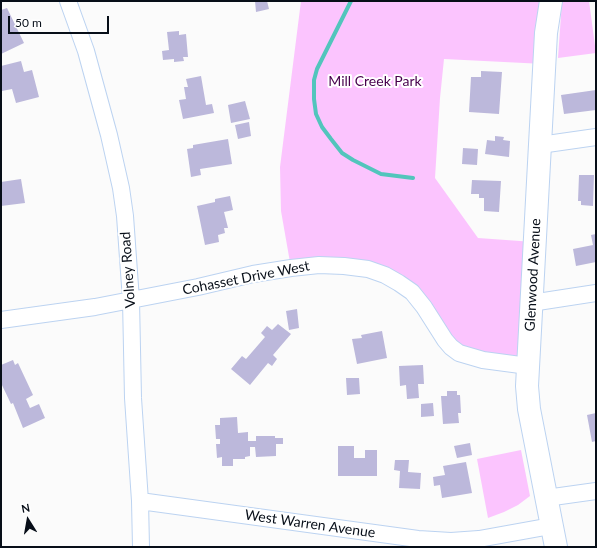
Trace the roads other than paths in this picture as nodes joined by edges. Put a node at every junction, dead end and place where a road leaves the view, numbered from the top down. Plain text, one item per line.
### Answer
1 (68, 1) edge
2 (551, 1) edge
3 (596, 137) edge
4 (540, 145) junction
5 (596, 294) edge
6 (131, 300) junction
7 (531, 303) junction
8 (1, 320) edge
9 (528, 366) junction
10 (596, 490) edge
11 (546, 498) junction
12 (140, 501) junction
13 (552, 526) junction
14 (141, 547) edge
15 (556, 547) edge

1 - 6 street, Volney Road
2 - 4 main road, Glenwood Avenue
3 - 4 street
4 - 7 main road, Glenwood Avenue
5 - 7 street
6 - 8 street, Cohasset Drive West
6 - 9 street, Cohasset Drive West
6 - 12 street, Volney Road
7 - 9 main road, Glenwood Avenue
9 - 11 main road, Glenwood Avenue
10 - 11 street
11 - 13 main road, Glenwood Avenue
12 - 13 street, West Warren Avenue
12 - 14 street, Volney Road
13 - 15 main road, Glenwood Avenue

